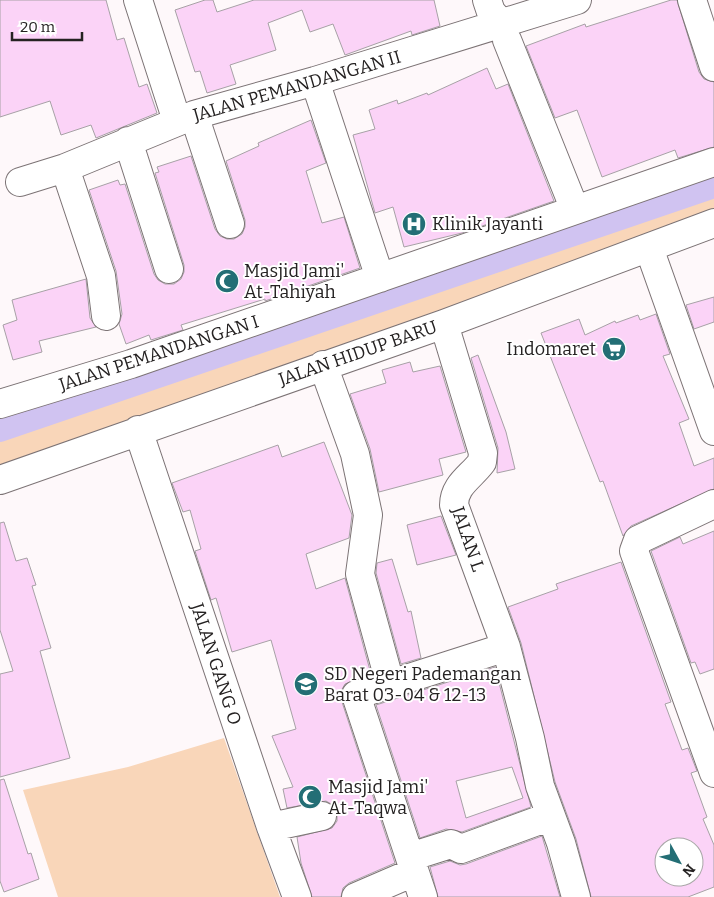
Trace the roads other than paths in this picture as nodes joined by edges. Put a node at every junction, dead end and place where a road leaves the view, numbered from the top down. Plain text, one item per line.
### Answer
1 (138, 0) edge
2 (487, 0) edge
3 (577, 0) edge
4 (692, 0) edge
5 (504, 32) junction
6 (714, 67) edge
7 (315, 81) junction
8 (186, 118) junction
9 (128, 141) junction
10 (714, 162) edge
11 (65, 168) junction
12 (20, 182) dead end
13 (575, 210) junction
14 (714, 223) edge
15 (230, 224) dead end
16 (649, 248) junction
17 (169, 269) dead end
18 (380, 278) junction
19 (106, 316) dead end
20 (444, 324) junction
21 (323, 365) junction
22 (0, 404) edge
23 (138, 430) junction
24 (714, 431) edge
25 (0, 480) edge
26 (714, 504) edge
27 (506, 647) junction
28 (390, 683) junction
29 (714, 772) edge
30 (322, 816) dead end
31 (551, 816) junction
32 (271, 827) junction
33 (416, 876) edge
34 (297, 897) edge
35 (356, 897) edge
36 (576, 897) edge

1 - 8 street
2 - 5 street
3 - 5 street, JALAN PEMANDANGAN II
4 - 6 street
5 - 7 street, JALAN PEMANDANGAN II
5 - 13 street
7 - 8 street, JALAN PEMANDANGAN II
7 - 18 street
8 - 9 street, JALAN PEMANDANGAN II
8 - 15 street
9 - 11 street, JALAN PEMANDANGAN II
9 - 17 street
10 - 13 street, JALAN PEMANDANGAN I
11 - 12 street, JALAN PEMANDANGAN II
11 - 19 street
13 - 18 street, JALAN PEMANDANGAN I
14 - 16 street, JALAN HIDUP BARU
16 - 20 street, JALAN HIDUP BARU
16 - 24 street
18 - 22 street, JALAN PEMANDANGAN I
20 - 21 street, JALAN HIDUP BARU
20 - 27 street, JALAN L
21 - 23 street, JALAN HIDUP BARU
21 - 28 street
23 - 25 street, JALAN HIDUP BARU
23 - 32 street, JALAN GANG O
26 - 29 street
27 - 28 street
27 - 31 street, JALAN L
28 - 33 street
30 - 32 street
31 - 33 street
31 - 36 street, JALAN L
32 - 34 street, JALAN GANG O
33 - 35 street

